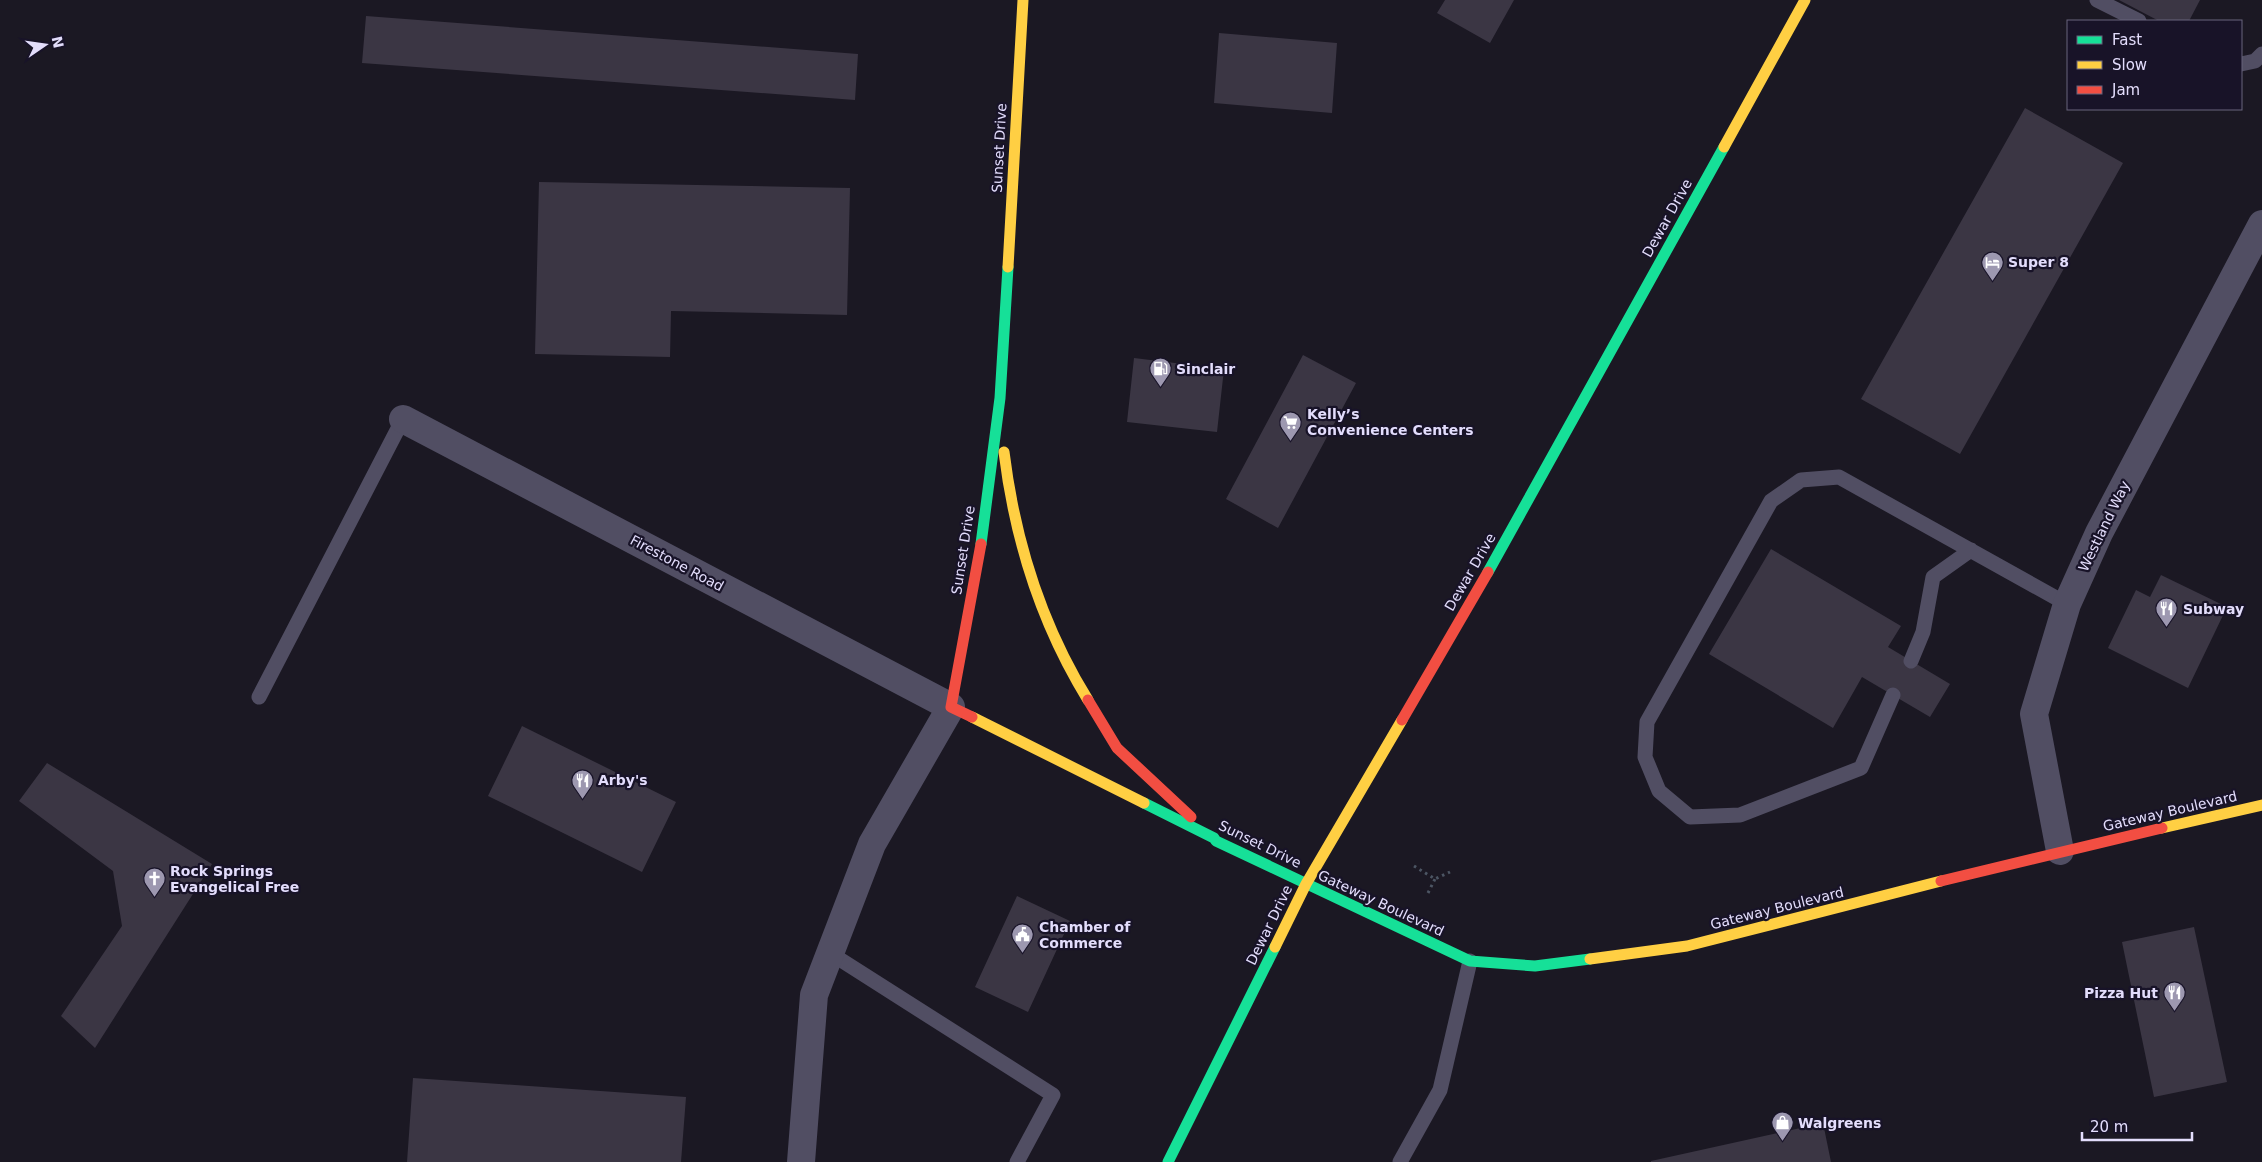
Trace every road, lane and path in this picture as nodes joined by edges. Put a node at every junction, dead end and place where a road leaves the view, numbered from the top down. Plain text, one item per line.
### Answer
1 (1023, 0) edge
2 (1805, 0) edge
3 (2096, 0) edge
4 (2137, 20) edge
5 (2262, 54) edge
6 (2242, 64) edge
7 (2262, 224) edge
8 (1000, 398) junction
9 (403, 420) joint
10 (1971, 550) junction
11 (2067, 604) junction
12 (1911, 661) dead end
13 (1893, 696) dead end
14 (259, 697) dead end
15 (951, 707) junction
16 (2262, 805) edge
17 (1214, 838) junction
18 (2060, 851) junction
19 (1414, 866) dead end
20 (1450, 872) dead end
21 (1435, 880) junction
22 (1306, 884) junction
23 (1428, 893) dead end
24 (830, 953) junction
25 (1470, 961) junction
26 (801, 1162) edge
27 (1017, 1162) edge
28 (1168, 1162) edge
29 (1400, 1162) edge

1 - 8 main road, Sunset Drive
2 - 22 main road, Dewar Drive
3 - 4 lane
5 - 6 lane
7 - 11 street, Westland Way
8 - 15 main road, Sunset Drive
8 - 17 main road
9 - 14 lane
9 - 15 street, Firestone Road
10 - 11 lane
10 - 12 lane
10 - 13 lane
11 - 18 street, Westland Way
15 - 17 main road, Sunset Drive
15 - 24 street
16 - 18 main road, Gateway Boulevard
17 - 22 main road, Sunset Drive
18 - 25 main road, Gateway Boulevard
19 - 21 path
20 - 21 path
21 - 23 path
22 - 25 main road, Gateway Boulevard
22 - 28 main road, Dewar Drive
24 - 26 street
24 - 27 lane
25 - 29 lane

